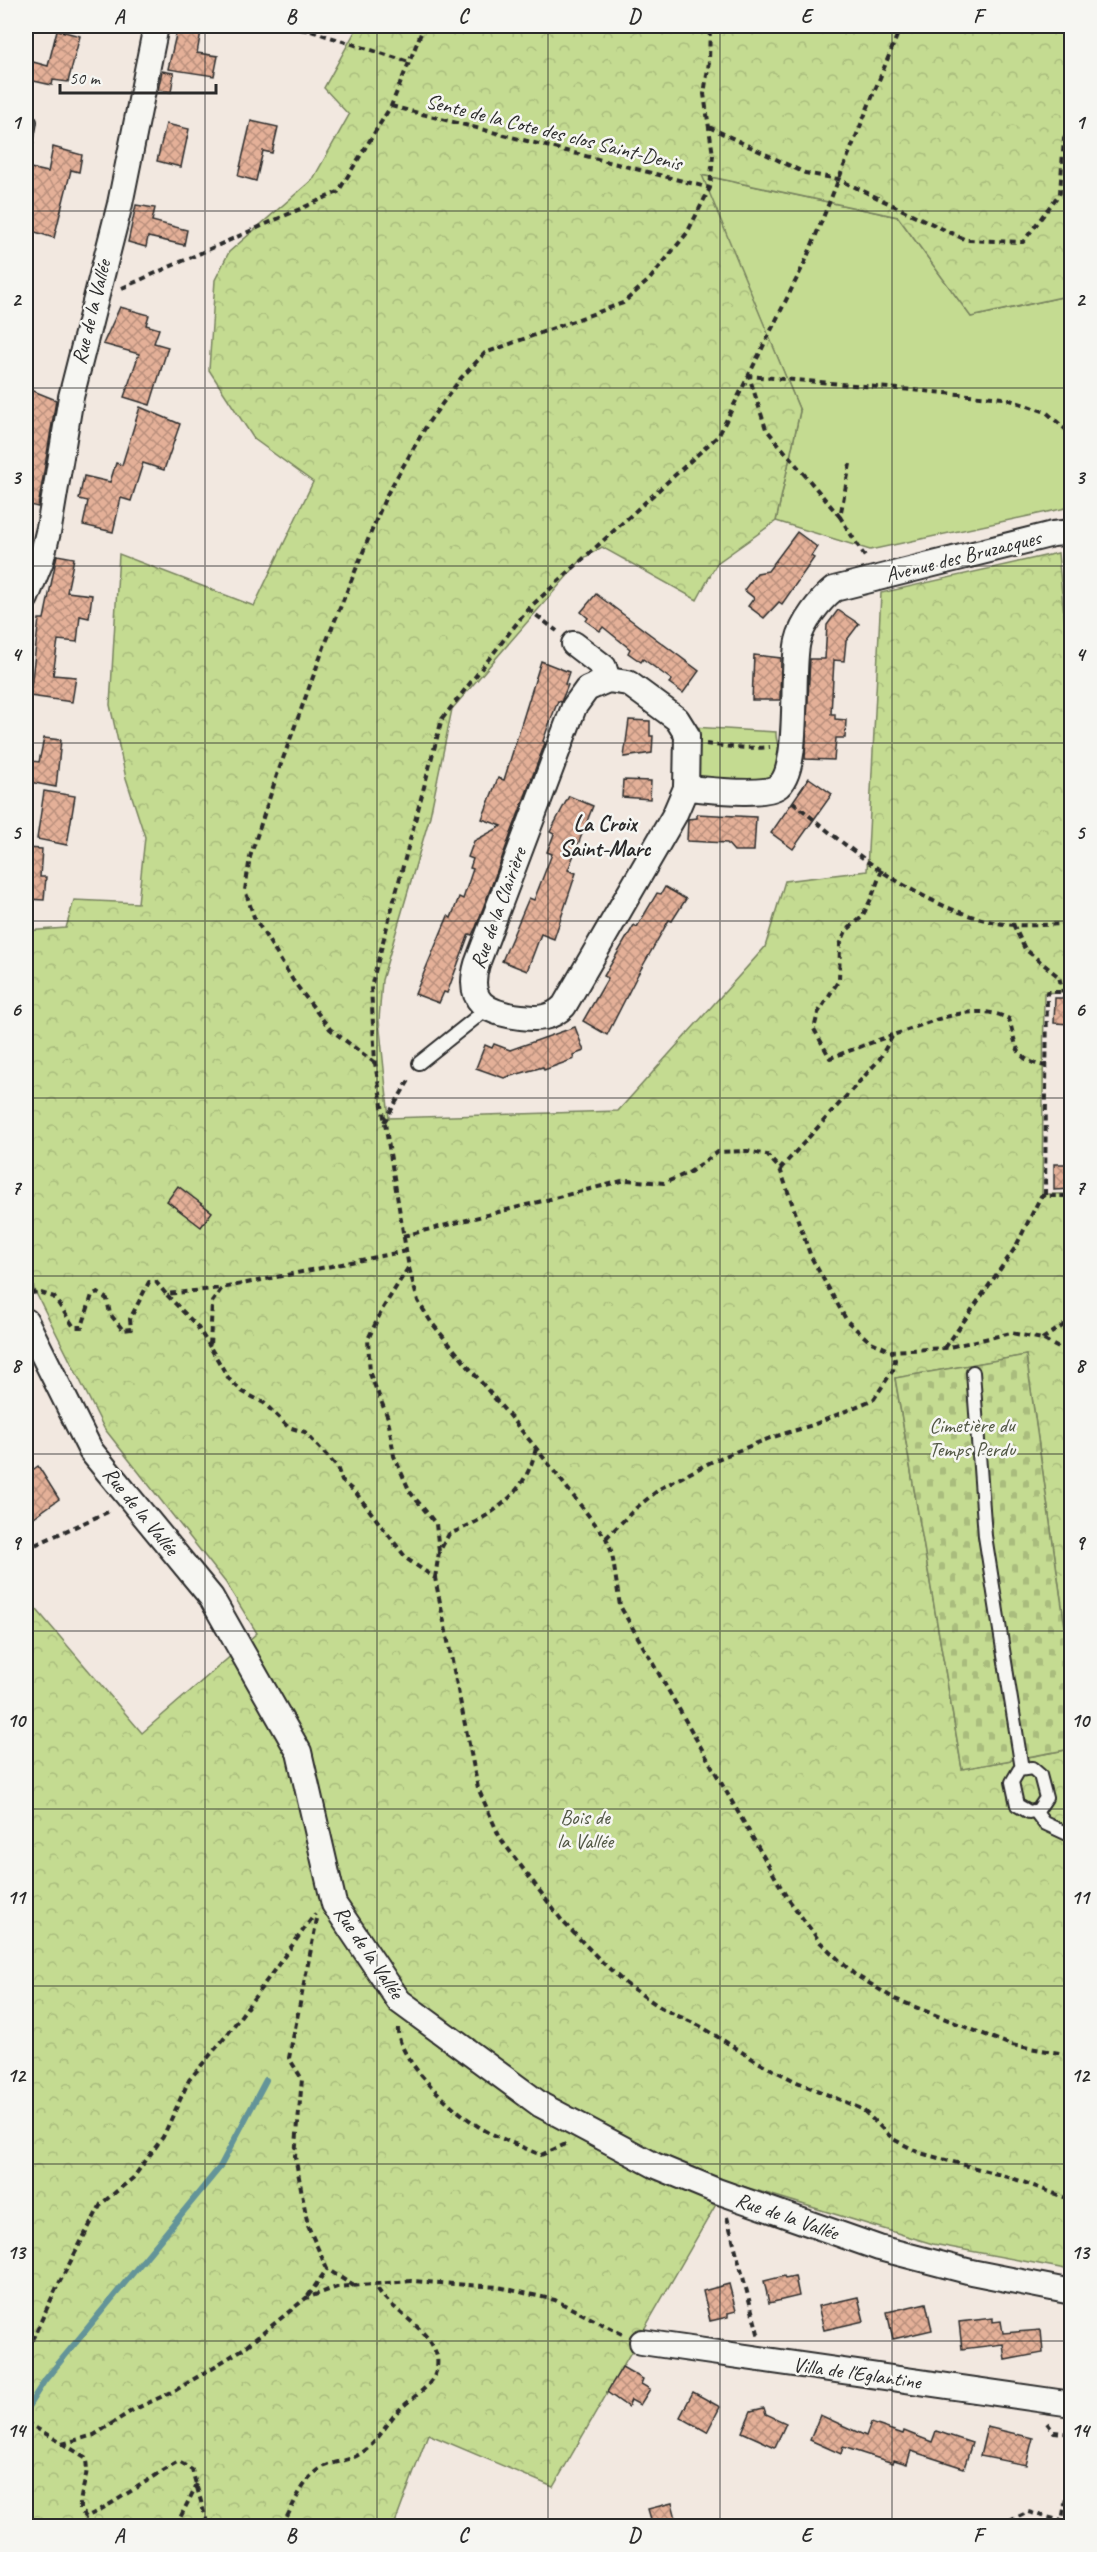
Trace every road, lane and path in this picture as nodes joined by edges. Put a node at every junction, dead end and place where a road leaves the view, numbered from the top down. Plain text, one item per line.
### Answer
1 (153, 26) edge
2 (280, 26) edge
3 (424, 26) edge
4 (710, 26) edge
5 (901, 26) edge
6 (409, 62) junction
7 (390, 106) junction
8 (26, 118) edge
9 (708, 126) junction
10 (1071, 127) edge
11 (26, 144) edge
12 (838, 179) junction
13 (710, 188) junction
14 (118, 294) dead end
15 (749, 376) junction
16 (1071, 435) edge
17 (850, 464) dead end
18 (840, 516) junction
19 (1071, 532) edge
20 (879, 578) junction
21 (26, 598) edge
22 (528, 609) junction
23 (569, 641) joint
24 (608, 680) junction
25 (687, 743) junction
26 (792, 748) junction
27 (686, 788) junction
28 (776, 788) junction
29 (882, 870) junction
30 (1013, 924) junction
31 (1071, 924) edge
32 (1063, 992) junction
33 (1071, 992) edge
34 (488, 1008) junction
35 (892, 1035) junction
36 (375, 1063) junction
37 (419, 1063) joint
38 (1046, 1066) junction
39 (383, 1123) junction
40 (780, 1169) junction
41 (1045, 1196) junction
42 (1071, 1196) edge
43 (403, 1236) junction
44 (406, 1251) junction
45 (409, 1268) junction
46 (222, 1288) junction
47 (166, 1294) junction
48 (26, 1301) edge
49 (1071, 1320) edge
50 (26, 1321) edge
51 (1071, 1335) edge
52 (1042, 1339) junction
53 (210, 1347) junction
54 (945, 1348) junction
55 (892, 1351) junction
56 (1066, 1352) junction
57 (1071, 1362) edge
58 (973, 1372) dead end
59 (536, 1448) junction
60 (132, 1501) junction
61 (606, 1538) junction
62 (26, 1549) edge
63 (439, 1552) junction
64 (435, 1578) junction
65 (1022, 1769) junction
66 (1035, 1811) junction
67 (1071, 1836) edge
68 (399, 2001) junction
69 (1071, 2055) edge
70 (594, 2132) junction
71 (1071, 2200) edge
72 (730, 2229) dead end
73 (327, 2270) junction
74 (375, 2285) junction
75 (355, 2287) junction
76 (1071, 2292) edge
77 (306, 2298) junction
78 (757, 2330) dead end
79 (642, 2342) joint
80 (26, 2349) edge
81 (1071, 2404) edge
82 (26, 2422) edge
83 (1054, 2432) dead end
84 (1071, 2434) edge
85 (62, 2444) junction
86 (1071, 2465) edge
87 (197, 2483) junction
88 (1062, 2524) edge
89 (176, 2526) edge
90 (208, 2526) edge
91 (282, 2526) edge
92 (1000, 2526) edge

1 - 21 street, Rue de la Vallée
2 - 6 path
3 - 6 path
4 - 9 path
5 - 12 path
6 - 7 path
7 - 13 path, Sente de la Cote des clos Saint-Denis
7 - 14 path
8 - 11 lane
9 - 12 path
9 - 13 path
10 - 12 path
12 - 15 path
13 - 36 path
15 - 16 path
15 - 18 path
15 - 22 path
17 - 18 path
18 - 20 path
19 - 20 street, Avenue des Bruzacques
20 - 26 street, Avenue des Bruzacques
22 - 23 path
22 - 36 path
23 - 24 street
24 - 25 street
24 - 34 street, Rue de la Clairière
25 - 26 path
25 - 27 street
26 - 28 street
27 - 28 street
27 - 34 street
28 - 29 path
29 - 30 path
29 - 35 path
30 - 31 path
30 - 32 path
32 - 33 path
32 - 38 path
34 - 37 lane
35 - 38 path
35 - 40 path
36 - 39 path
37 - 39 path
38 - 41 path
39 - 43 path
40 - 43 path
40 - 55 path
41 - 42 path
41 - 54 path
43 - 44 path
44 - 45 path
44 - 46 path
45 - 59 path
45 - 63 path
46 - 47 path
46 - 53 path
47 - 48 path
47 - 53 path
49 - 52 path
50 - 60 street, Rue de la Vallée
51 - 56 path
52 - 54 path
52 - 56 path
53 - 64 path
54 - 55 path
55 - 61 path
56 - 57 path
58 - 65 lane
59 - 61 path
59 - 63 path
60 - 62 path
60 - 68 street, Rue de la Vallée
61 - 69 path
63 - 64 path
64 - 71 path
65 - 66 lane
65 - 66 lane
66 - 67 lane
68 - 70 street, Rue de la Vallée
68 - 70 path
70 - 76 street, Rue de la Vallée
72 - 78 path
73 - 75 path
73 - 77 path
73 - 80 path
74 - 75 path
74 - 79 path
74 - 91 path
75 - 77 path
77 - 85 path
79 - 81 street, Villa de l'Eglantine
82 - 85 path
83 - 84 path
85 - 87 path
86 - 88 path
87 - 89 path
87 - 90 path
88 - 92 path

